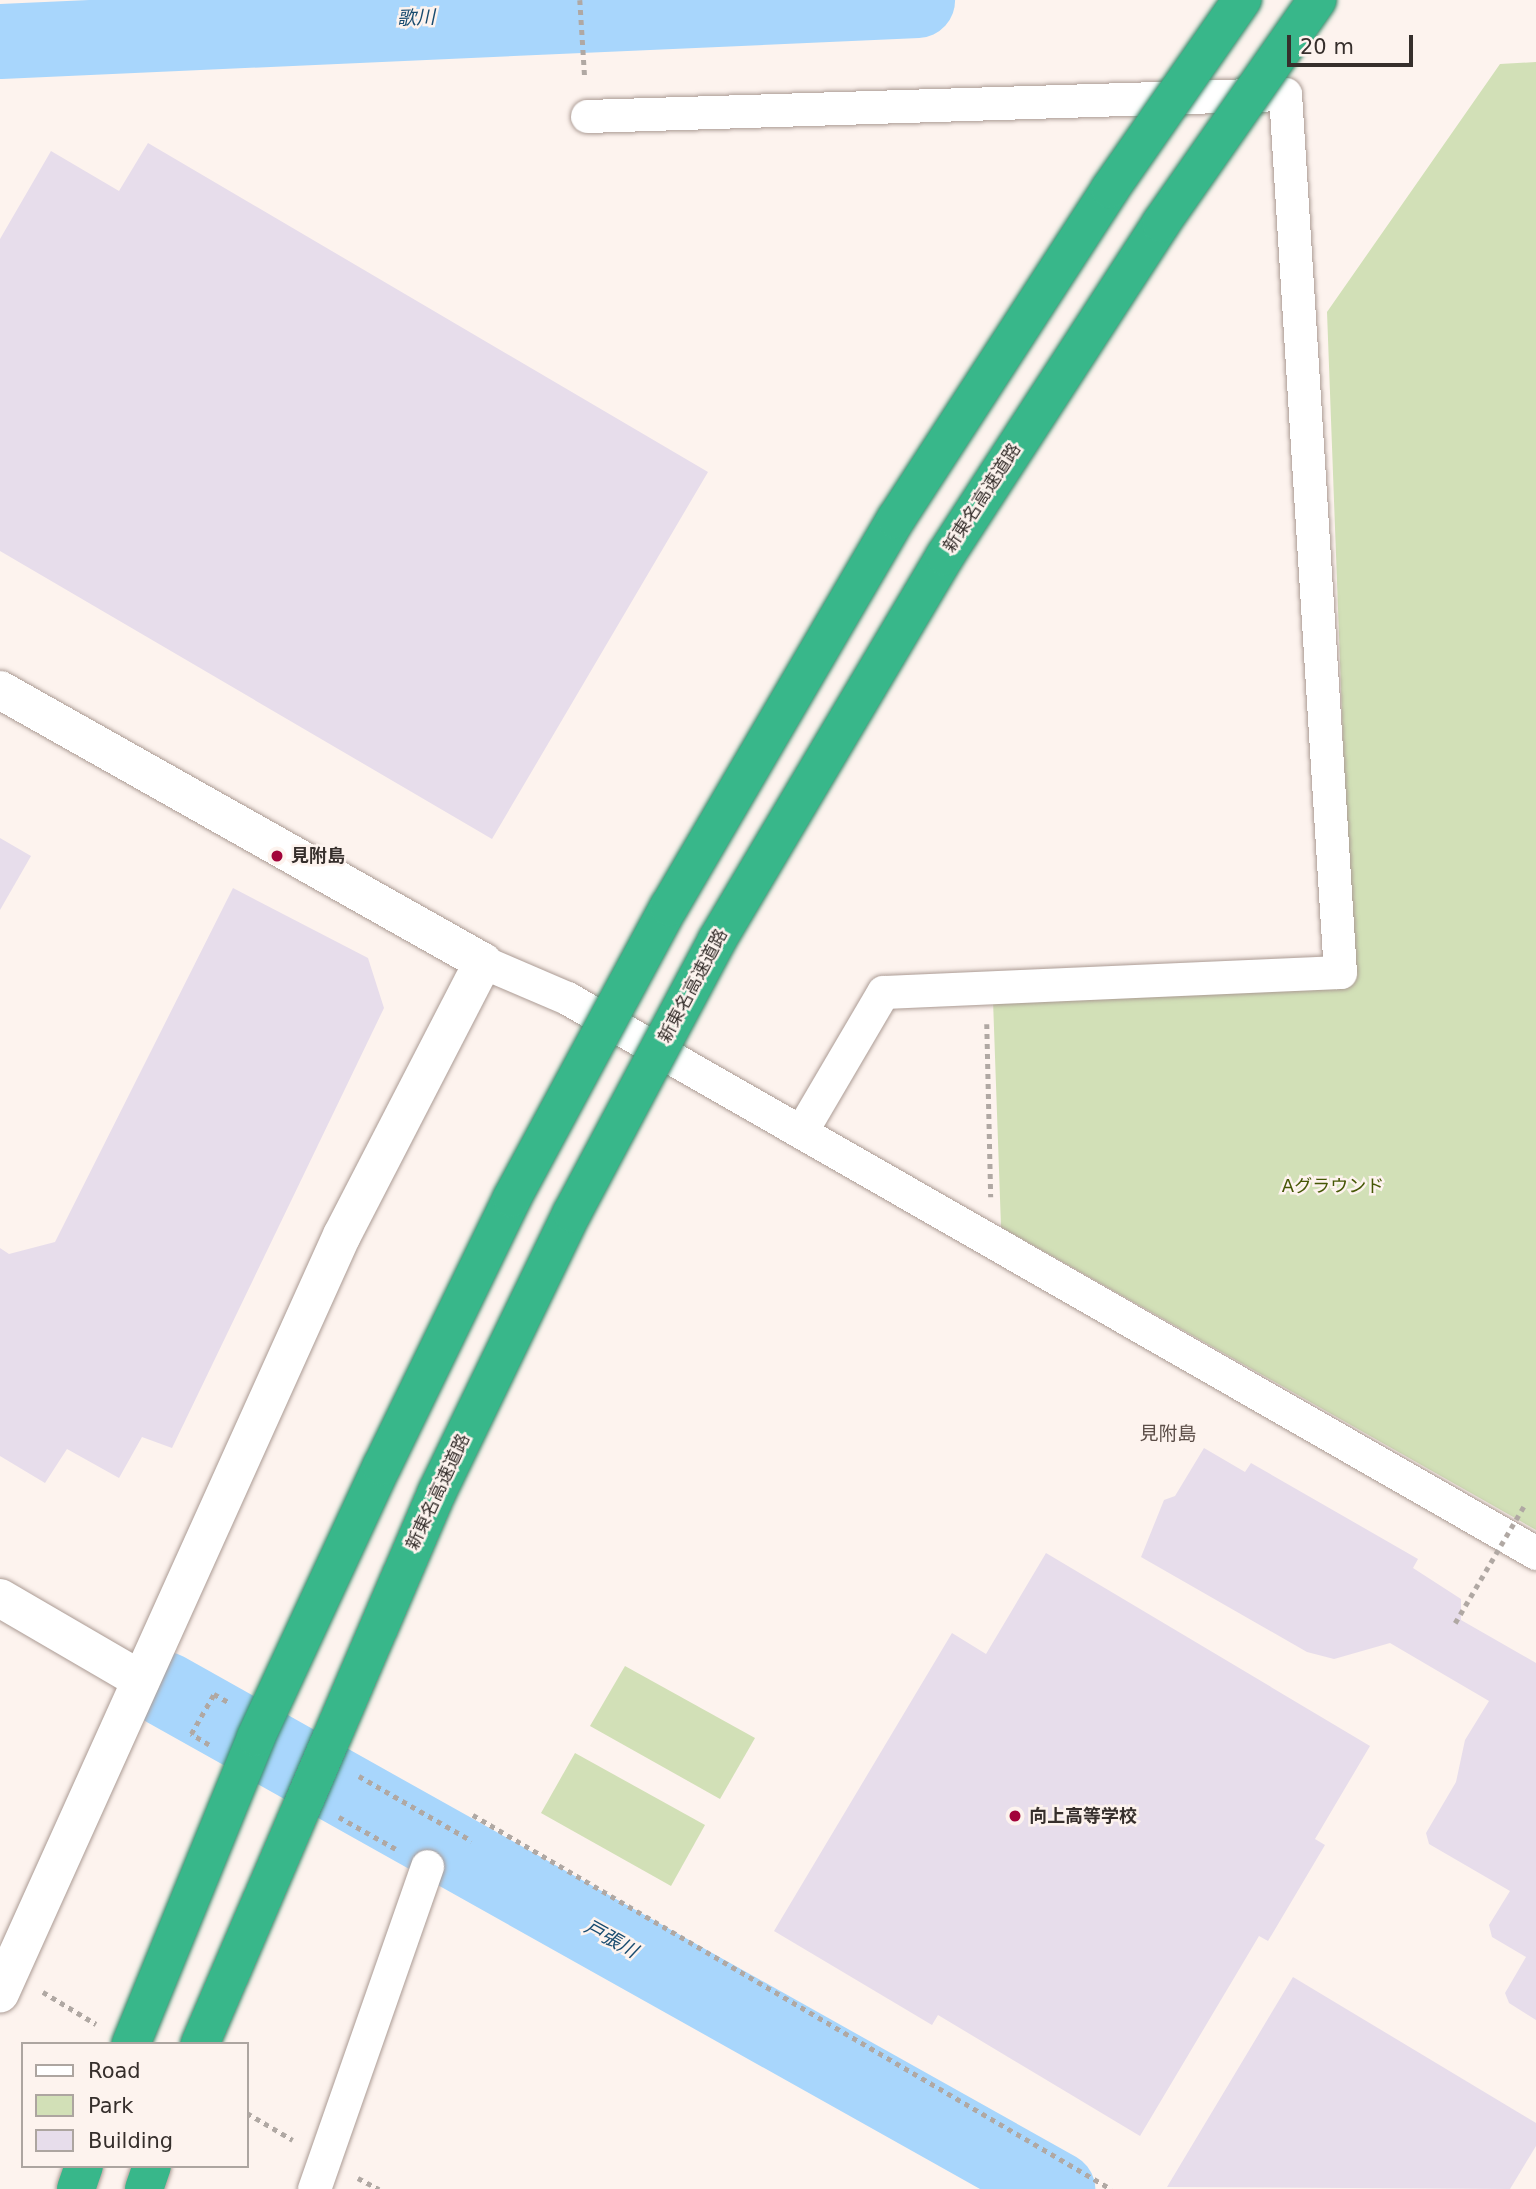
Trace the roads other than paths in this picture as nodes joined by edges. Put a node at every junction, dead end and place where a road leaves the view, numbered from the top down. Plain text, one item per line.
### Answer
1 (1242, 0) edge
2 (1317, 0) edge
3 (587, 116) dead end
4 (0, 690) edge
5 (483, 962) junction
6 (801, 1132) junction
7 (1536, 1553) edge
8 (0, 1598) edge
9 (141, 1680) junction
10 (427, 1866) dead end
11 (5, 1983) edge
12 (118, 2037) edge
13 (201, 2042) edge
14 (83, 2168) edge
15 (151, 2168) edge
16 (319, 2174) edge
17 (76, 2189) edge
18 (144, 2189) edge

1 - 12 highway, bridge
2 - 13 highway, 新東名高速道路, bridge
3 - 6 street
4 - 5 street
5 - 6 street
5 - 9 street
6 - 7 street
8 - 9 street
9 - 11 street
10 - 16 street
14 - 17 highway
15 - 18 highway

